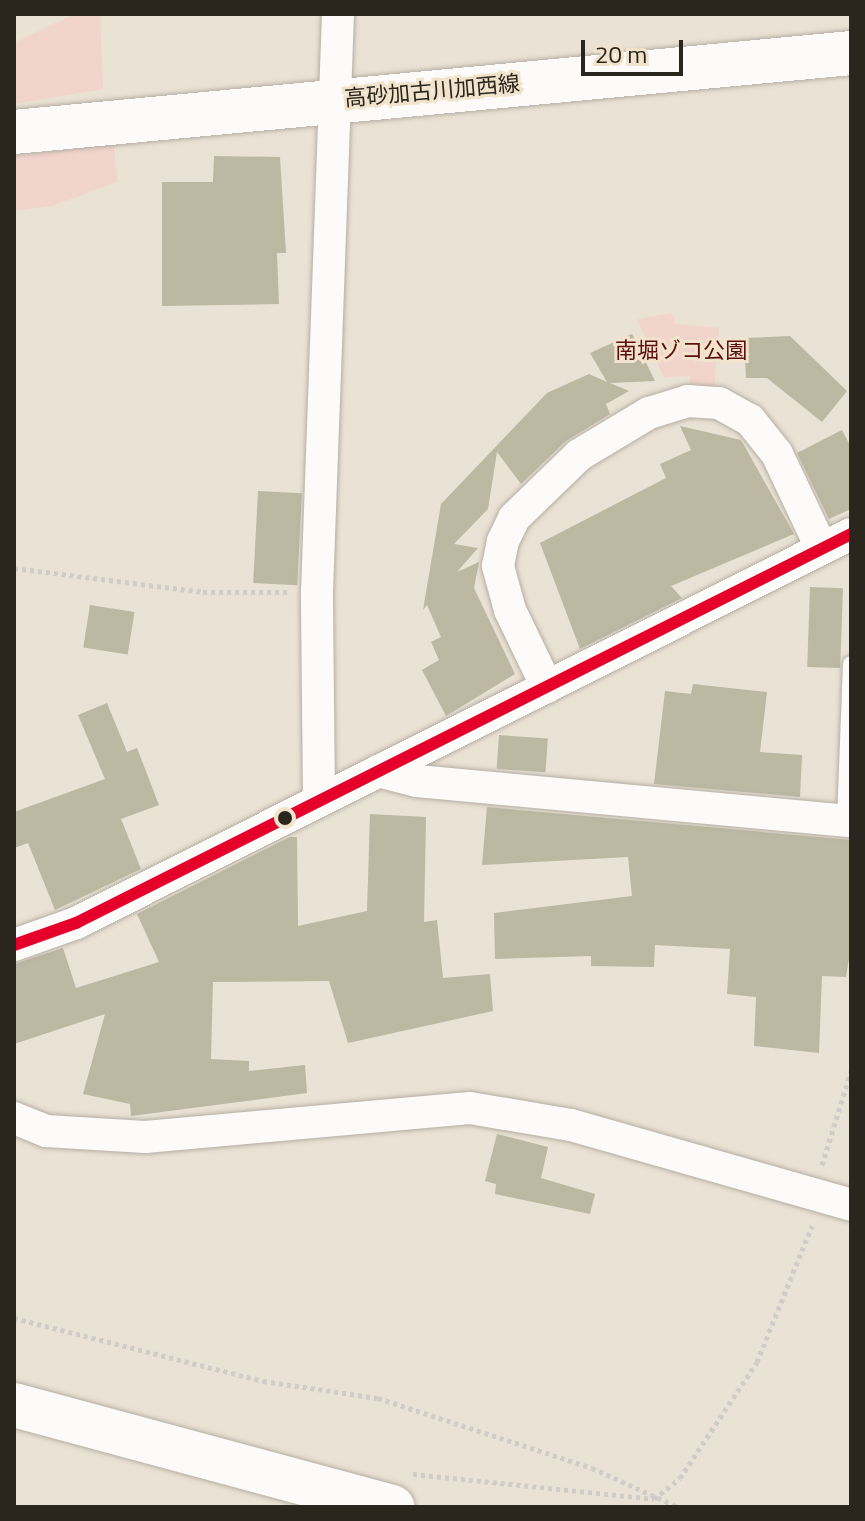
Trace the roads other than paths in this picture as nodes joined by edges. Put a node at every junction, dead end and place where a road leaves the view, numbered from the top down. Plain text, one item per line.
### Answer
1 (338, 14) edge
2 (851, 53) edge
3 (335, 100) junction
4 (14, 132) edge
5 (851, 534) edge
6 (821, 547) junction
7 (851, 664) edge
8 (547, 687) junction
9 (378, 771) junction
10 (319, 796) junction
11 (848, 821) edge
12 (14, 945) edge
13 (14, 1118) edge
14 (851, 1205) edge
15 (14, 1405) edge
16 (398, 1490) edge

1 - 3 street
2 - 3 main road, 高砂加古川加西線
3 - 4 main road, 高砂加古川加西線
3 - 10 street
5 - 6 street
6 - 8 street
6 - 8 street
7 - 11 lane
8 - 9 street
9 - 10 street
9 - 11 street
10 - 12 street
13 - 14 street
15 - 16 main road

